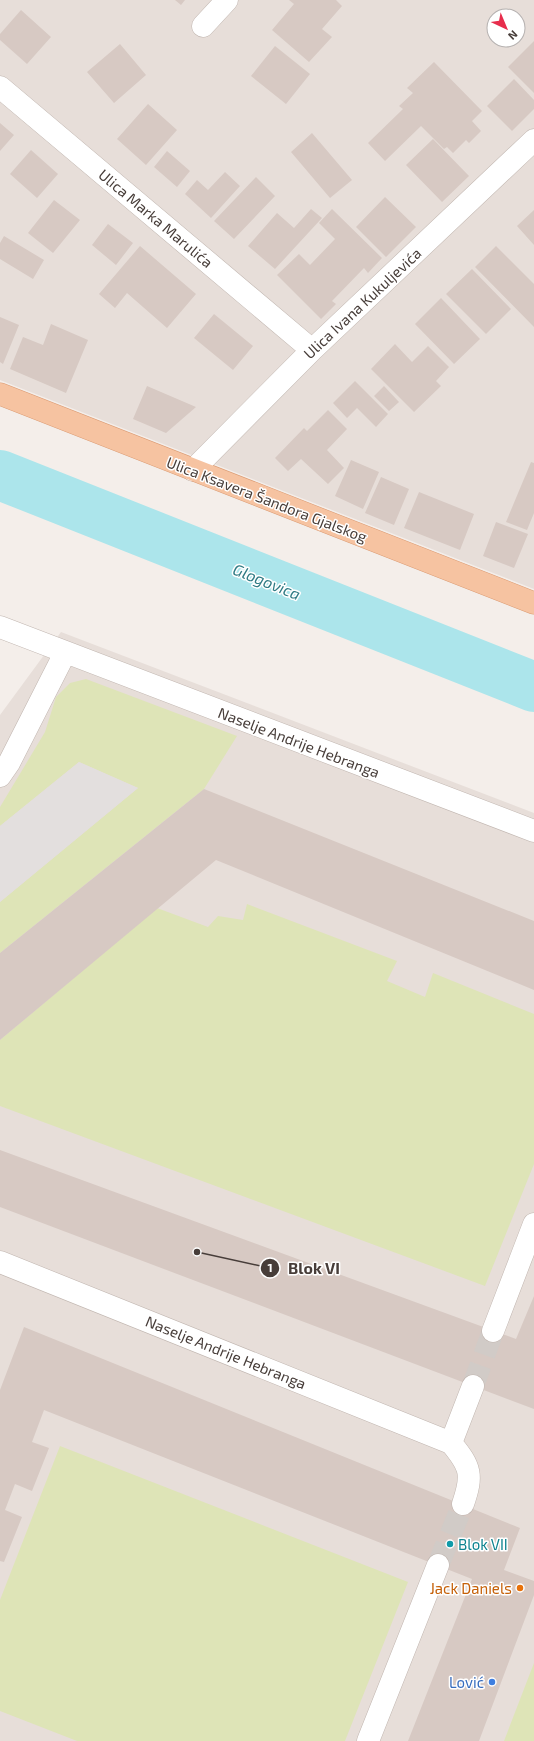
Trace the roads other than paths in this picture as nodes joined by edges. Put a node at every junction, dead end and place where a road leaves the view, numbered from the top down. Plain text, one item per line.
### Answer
1 (228, 0) edge
2 (203, 26) dead end
3 (0, 87) edge
4 (530, 152) edge
5 (312, 350) junction
6 (0, 394) edge
7 (193, 470) junction
8 (534, 603) edge
9 (0, 627) edge
10 (65, 653) junction
11 (0, 776) edge
12 (534, 831) edge
13 (534, 1224) edge
14 (0, 1262) edge
15 (493, 1331) tunnel mouth
16 (473, 1386) tunnel mouth
17 (451, 1443) junction
18 (462, 1504) tunnel mouth
19 (438, 1565) tunnel mouth
20 (368, 1741) edge

1 - 2 street
3 - 5 street, Ulica Marka Marulića
4 - 5 street, Ulica Ivana Kukuljevića
5 - 7 street, Ulica Ivana Kukuljevića
6 - 7 main road, Ulica Ksavera Šandora Gjalskog
7 - 8 main road, Ulica Ksavera Šandora Gjalskog
9 - 10 street, Naselje Andrije Hebranga
10 - 11 street
10 - 12 street, Naselje Andrije Hebranga
13 - 15 street
14 - 17 street, Naselje Andrije Hebranga
16 - 17 street
17 - 18 street, Naselje Andrije Hebranga
19 - 20 street

